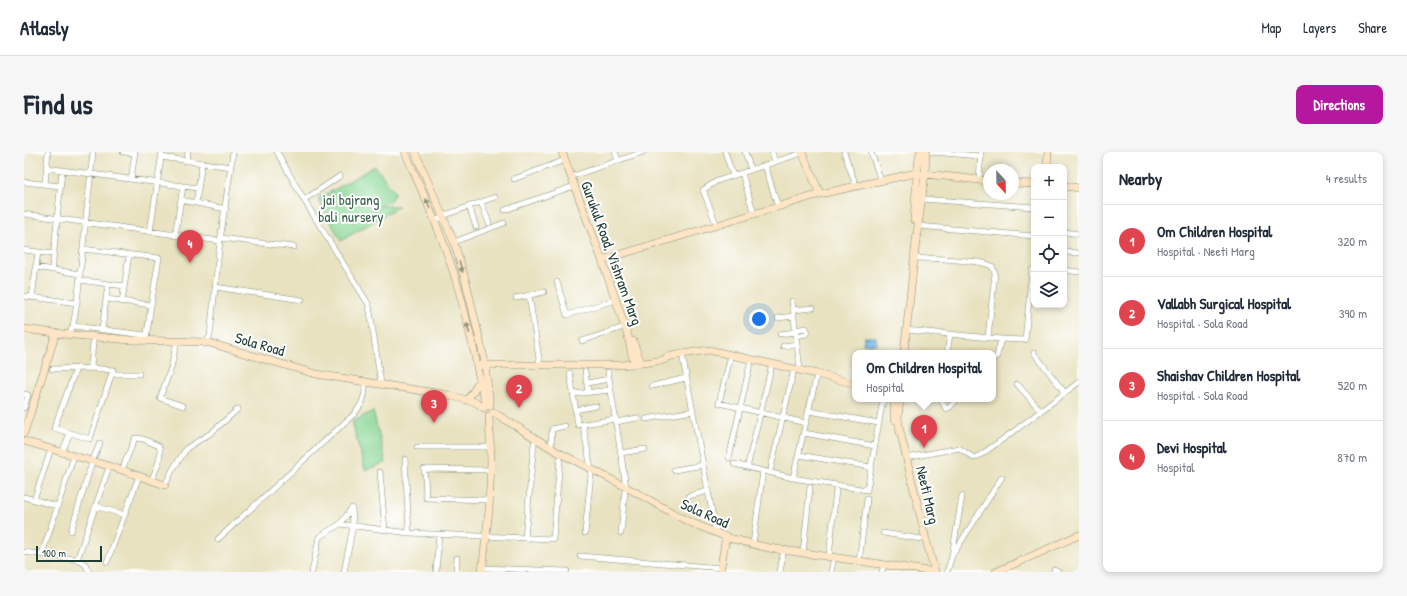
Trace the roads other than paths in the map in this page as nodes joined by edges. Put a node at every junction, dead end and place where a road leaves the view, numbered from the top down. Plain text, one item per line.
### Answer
1 (48, 152) edge
2 (93, 152) edge
3 (123, 152) edge
4 (188, 152) edge
5 (233, 152) edge
6 (277, 152) edge
7 (405, 152) edge
8 (415, 152) edge
9 (562, 152) edge
10 (566, 152) edge
11 (615, 152) edge
12 (643, 152) edge
13 (725, 152) edge
14 (745, 152) edge
15 (772, 152) edge
16 (844, 152) edge
17 (871, 152) edge
18 (920, 152) edge
19 (926, 152) edge
20 (932, 152) edge
21 (1048, 152) edge
22 (135, 153) edge
23 (802, 153) edge
24 (980, 154) edge
25 (162, 155) edge
26 (187, 160) junction
27 (565, 160) junction
28 (618, 160) junction
29 (775, 162) junction
30 (202, 163) junction
31 (1047, 164) edge
32 (765, 166) junction
33 (231, 167) junction
34 (46, 168) junction
35 (751, 170) junction
36 (62, 171) junction
37 (742, 173) junction
38 (916, 173) junction
39 (90, 174) junction
40 (925, 174) junction
41 (340, 176) dead end
42 (573, 176) junction
43 (733, 176) junction
44 (131, 179) junction
45 (514, 179) dead end
46 (979, 180) junction
47 (983, 180) edge
48 (881, 181) junction
49 (24, 182) edge
50 (157, 183) junction
51 (1019, 183) edge
52 (46, 184) junction
53 (1031, 184) edge
54 (60, 186) junction
55 (183, 186) junction
56 (574, 186) junction
57 (856, 186) junction
58 (1067, 186) edge
59 (198, 188) junction
60 (1079, 188) edge
61 (820, 194) junction
62 (495, 197) dead end
63 (921, 199) junction
64 (181, 200) junction
65 (304, 200) junction
66 (481, 202) junction
67 (196, 203) junction
68 (469, 206) junction
69 (778, 207) junction
70 (1031, 207) edge
71 (226, 209) junction
72 (505, 210) dead end
73 (24, 214) edge
74 (754, 214) junction
75 (443, 217) junction
76 (57, 218) junction
77 (435, 221) junction
78 (86, 223) junction
79 (489, 223) dead end
80 (504, 223) dead end
81 (717, 226) junction
82 (918, 226) junction
83 (476, 227) dead end
84 (150, 232) junction
85 (1067, 232) edge
86 (1079, 234) edge
87 (175, 236) junction
88 (1031, 236) edge
89 (221, 240) junction
90 (454, 242) junction
91 (294, 247) dead end
92 (83, 249) junction
93 (24, 250) edge
94 (38, 252) junction
95 (1067, 252) edge
96 (1079, 253) edge
97 (53, 254) junction
98 (129, 255) junction
99 (914, 258) junction
100 (603, 260) junction
101 (35, 267) junction
102 (52, 270) junction
103 (1067, 270) edge
104 (1032, 272) edge
105 (1079, 272) edge
106 (80, 274) junction
107 (79, 280) junction
108 (556, 282) dead end
109 (108, 284) junction
110 (124, 286) junction
111 (215, 287) junction
112 (544, 292) dead end
113 (529, 295) junction
114 (24, 296) edge
115 (32, 298) junction
116 (516, 298) dead end
117 (107, 299) junction
118 (302, 300) dead end
119 (615, 300) junction
120 (792, 300) dead end
121 (122, 302) junction
122 (77, 303) junction
123 (151, 305) junction
124 (813, 308) dead end
125 (793, 310) junction
126 (794, 316) junction
127 (778, 318) dead end
128 (73, 326) junction
129 (624, 327) junction
130 (24, 329) edge
131 (102, 330) junction
132 (906, 330) junction
133 (796, 332) junction
134 (24, 333) edge
135 (780, 334) dead end
136 (950, 334) junction
137 (70, 335) junction
138 (55, 336) junction
139 (988, 337) junction
140 (146, 338) junction
141 (1001, 339) junction
142 (93, 341) junction
143 (582, 341) dead end
144 (206, 344) junction
145 (797, 344) junction
146 (176, 345) junction
147 (783, 346) dead end
148 (900, 350) edge
149 (904, 350) edge
150 (948, 350) edge
151 (1034, 353) dead end
152 (682, 354) junction
153 (731, 355) junction
154 (996, 357) edge
155 (751, 360) junction
156 (637, 362) junction
157 (772, 364) junction
158 (485, 365) junction
159 (540, 365) junction
160 (477, 366) junction
161 (91, 368) junction
162 (52, 369) dead end
163 (76, 369) junction
164 (609, 369) junction
165 (797, 370) junction
166 (585, 371) dead end
167 (570, 373) dead end
168 (112, 374) junction
169 (139, 374) dead end
170 (817, 374) junction
171 (686, 378) junction
172 (609, 379) junction
173 (479, 380) junction
174 (1079, 382) edge
175 (587, 383) junction
176 (852, 383) edge
177 (382, 384) junction
178 (1017, 384) dead end
179 (365, 385) junction
180 (652, 386) dead end
181 (611, 390) junction
182 (588, 392) junction
183 (1064, 393) junction
184 (24, 394) edge
185 (573, 394) junction
186 (467, 400) junction
187 (882, 402) edge
188 (894, 402) edge
189 (900, 402) edge
190 (942, 402) edge
191 (954, 402) edge
192 (183, 406) dead end
193 (596, 406) dead end
194 (24, 408) edge
195 (238, 409) dead end
196 (741, 409) junction
197 (488, 410) junction
198 (575, 410) junction
199 (693, 411) junction
200 (809, 411) junction
201 (1041, 411) junction
202 (761, 413) junction
203 (637, 418) dead end
204 (783, 418) junction
205 (646, 419) dead end
206 (616, 421) junction
207 (806, 423) junction
208 (879, 423) junction
209 (583, 425) junction
210 (565, 426) dead end
211 (24, 431) edge
212 (70, 433) junction
213 (804, 433) junction
214 (24, 441) edge
215 (100, 443) dead end
216 (534, 443) junction
217 (875, 446) junction
218 (417, 447) dead end
219 (491, 447) junction
220 (51, 449) junction
221 (551, 449) junction
222 (645, 449) dead end
223 (62, 453) junction
224 (621, 453) junction
225 (799, 454) junction
226 (74, 456) junction
227 (729, 458) dead end
228 (906, 458) junction
229 (404, 459) dead end
230 (560, 459) junction
231 (92, 462) junction
232 (734, 464) dead end
233 (748, 464) dead end
234 (703, 465) junction
235 (109, 467) junction
236 (871, 467) junction
237 (771, 468) dead end
238 (122, 470) junction
239 (491, 470) junction
240 (674, 470) dead end
241 (763, 470) junction
242 (380, 472) dead end
243 (591, 472) junction
244 (139, 476) junction
245 (1002, 477) dead end
246 (794, 478) junction
247 (152, 480) junction
248 (165, 485) joint
249 (810, 486) dead end
250 (625, 489) junction
251 (836, 490) dead end
252 (708, 491) junction
253 (688, 496) dead end
254 (962, 496) dead end
255 (24, 497) edge
256 (867, 499) dead end
257 (34, 500) junction
258 (489, 500) junction
259 (58, 506) junction
260 (95, 506) junction
261 (124, 515) junction
262 (340, 524) junction
263 (353, 526) junction
264 (385, 530) junction
265 (71, 531) dead end
266 (409, 533) junction
267 (585, 533) dead end
268 (621, 533) dead end
269 (716, 533) junction
270 (883, 533) dead end
271 (439, 534) junction
272 (1079, 535) edge
273 (485, 537) junction
274 (525, 538) junction
275 (921, 538) junction
276 (1079, 538) edge
277 (218, 539) dead end
278 (726, 539) junction
279 (752, 544) junction
280 (24, 552) edge
281 (803, 553) junction
282 (42, 554) junction
283 (784, 554) junction
284 (580, 556) dead end
285 (952, 556) junction
286 (457, 558) dead end
287 (831, 559) junction
288 (77, 560) junction
289 (107, 562) dead end
290 (859, 562) junction
291 (482, 570) edge
292 (721, 570) edge
293 (882, 570) edge
294 (520, 571) edge
295 (551, 571) edge
296 (567, 571) edge
297 (89, 572) edge
298 (312, 572) edge
299 (344, 572) edge
300 (436, 572) edge
301 (456, 572) edge
302 (780, 572) edge
303 (831, 572) edge
304 (907, 572) edge
305 (933, 572) edge
306 (947, 572) edge
307 (996, 572) edge
308 (1003, 572) edge

1 - 34 street
2 - 39 street
3 - 22 street
4 - 26 street
5 - 33 street
6 - 65 street
77 -> 7 main road
8 - 75 main road
9 - 27 main road, Gurukul Road, Vishram Marg
10 - 42 main road, Gurukul Road, Vishram Marg
11 - 28 street
12 - 28 street
13 - 43 street
14 - 35 street
15 - 29 street
16 - 57 street
17 - 48 street
18 - 38 main road
19 - 40 main road
20 - 24 street
21 - 31 main road
22 - 44 street
23 - 29 street
23 - 61 main road
24 - 46 street
25 - 26 street
25 - 50 street
26 - 30 street
27 - 45 street
27 - 56 main road, Gurukul Road, Vishram Marg
28 - 42 street
29 - 32 street
30 - 33 street
30 - 59 street
32 - 35 street
32 - 69 street
33 - 71 street
34 - 36 street
34 - 52 street
35 - 37 street
36 - 39 street
36 - 54 street
37 - 43 street
37 - 74 street
38 - 40 main road
38 - 48 main road
38 - 148 main road
39 - 44 street
39 - 78 street
40 - 46 main road
40 - 63 main road
41 - 65 street
42 - 100 main road, Gurukul Road, Vishram Marg
43 - 81 street
44 - 50 street
46 - 47 main road
48 - 57 main road
49 - 52 street
50 - 55 street
50 - 84 street
51 - 53 main road
52 - 54 street
54 - 76 street
55 - 59 street
55 - 64 street
56 - 72 street
56 - 100 main road, Gurukul Road, Vishram Marg
57 - 61 main road
58 - 60 main road
59 - 67 street
61 - 69 main road
62 - 66 street
63 - 70 street
63 - 82 main road
64 - 67 street
64 - 87 street
65 - 177 street
66 - 68 street
66 - 79 street
67 - 71 street
68 - 75 street
68 - 83 street
69 - 74 main road
71 - 89 street
73 - 76 street
74 - 81 main road
75 - 77 street
75 - 90 main road
76 - 78 street
76 - 97 street
160 -> 77 main road
78 - 84 street
78 - 92 street
80 - 90 street
81 - 100 main road
82 - 88 street
82 - 99 main road
84 - 87 street
85 - 86 street
87 - 89 street
89 - 91 street
89 - 111 street
90 -> 158 main road
92 - 98 street
92 - 106 street
93 - 94 street
94 - 97 street
94 - 101 street
95 - 96 street
97 - 102 street
98 - 110 street
98 - 123 street
99 - 132 main road
99 - 139 street
100 - 119 main road, Gurukul Road, Vishram Marg
100 - 156 main road, Gurukul Road, Vishram Marg
101 - 102 street
101 - 115 street
102 - 106 street
103 - 105 street
104 - 141 street
106 - 107 street
107 - 109 street
107 - 122 street
108 - 119 street
109 - 110 street
109 - 117 street
110 - 121 street
111 - 118 street
111 - 144 street
112 - 113 street
113 - 116 street
113 - 159 street
114 - 115 street
115 - 122 street
117 - 121 street
117 - 131 street
119 - 129 main road, Gurukul Road, Vishram Marg
120 - 125 street
121 - 123 street
122 - 128 street
123 - 140 street
124 - 125 street
125 - 126 street
126 - 127 street
126 - 133 street
128 - 131 street
128 - 137 street
129 - 143 street
129 - 156 main road, Gurukul Road, Vishram Marg
130 - 138 main road, Sola Road
131 - 140 street
132 - 136 street
132 - 149 main road
133 - 135 street
133 - 145 street
134 - 138 main road, Sola Road
136 - 139 street
136 - 150 street
137 - 138 main road, Sola Road
137 - 140 main road, Sola Road
138 - 142 main road, Sola Road
138 - 211 main road
139 - 141 street
140 - 144 main road, Sola Road
141 - 154 street
142 - 146 main road, Sola Road
142 - 161 street
144 - 146 main road, Sola Road
144 - 177 main road, Sola Road
144 - 179 main road, Sola Road
145 - 147 street
145 - 165 street
146 - 192 street
151 - 183 street
152 - 153 main road
152 - 156 main road
152 - 171 street
153 - 155 main road
153 - 196 street
155 - 157 main road
155 - 196 street
156 - 164 main road
157 - 165 main road
157 - 202 street
158 - 159 main road
158 - 160 main road
158 - 197 main road
159 - 164 main road
160 - 173 main road
161 - 163 street
161 - 168 street
162 - 163 street
163 - 212 street
164 - 172 street
165 - 170 main road
165 - 204 street
166 - 175 street
167 - 185 street
168 - 169 street
168 - 212 street
170 - 176 main road
170 - 200 street
171 - 180 street
171 - 199 street
172 - 175 street
172 - 181 street
173 - 186 main road
173 - 197 main road
174 - 183 street
175 - 182 street
177 - 186 main road, Sola Road
178 - 201 street
179 - 197 main road, Sola Road
179 - 277 street
181 - 182 street
181 - 206 street
182 - 185 street
183 - 201 street
184 - 194 street
185 - 198 street
186 - 197 main road, Sola Road
187 - 208 street
188 - 275 main road
189 - 228 main road, Neeti Marg
190 - 191 street
193 - 198 street
195 - 248 street
196 - 202 street
196 - 227 street
197 - 216 main road, Sola Road
197 - 219 main road
197 - 221 main road, Sola Road
198 - 209 street
199 - 205 street
199 - 234 street
200 - 207 street
200 - 208 street
201 - 228 street
202 - 204 street
202 - 233 street
203 - 206 street
204 - 207 street
204 - 237 street
206 - 209 street
206 - 224 street
207 - 213 street
208 - 217 street
209 - 243 street
210 - 221 street
212 - 223 street
213 - 217 street
213 - 225 street
214 - 220 main road
215 - 231 street
216 - 230 main road, Sola Road
216 - 274 street
217 - 236 street
218 - 219 street
219 - 239 main road
220 - 223 main road
220 - 257 street
221 - 243 main road, Sola Road
222 - 224 street
223 - 226 main road
224 - 250 street
225 - 236 street
225 - 246 street
226 - 231 main road
226 - 259 street
228 - 305 main road, Neeti Marg
229 - 266 street
230 - 243 main road, Sola Road
230 - 274 street
231 - 235 main road
231 - 265 street
232 - 241 street
234 - 240 street
234 - 252 street
235 - 238 main road
235 - 260 street
236 - 246 street
238 - 244 main road
238 - 247 street
239 - 258 main road
239 - 258 street
241 - 246 street
241 - 279 street
242 - 264 street
243 - 250 main road, Sola Road
243 - 267 street
244 - 247 main road
244 - 261 street
245 - 285 street
247 - 248 main road
249 - 281 street
250 - 268 street
250 - 269 main road, Sola Road
250 - 278 main road, Sola Road
251 - 287 street
252 - 253 street
252 - 269 street
254 - 285 street
255 - 257 street
256 - 290 street
257 - 259 street
258 - 273 main road
259 - 282 street
260 - 261 street
260 - 288 street
261 - 289 street
262 - 263 street
262 - 263 street
262 - 298 street
263 - 264 street
263 - 299 street
264 - 266 street
266 - 271 street
269 - 278 main road, Sola Road
270 - 275 street
271 - 273 street
271 - 300 street
272 - 307 main road
273 - 274 street
273 - 291 main road
275 - 305 main road
276 - 308 main road
278 - 279 main road, Sola Road
278 - 283 main road, Sola Road
278 - 292 main road
279 - 281 main road, Sola Road
280 - 282 street
281 - 287 main road, Sola Road
282 - 288 street
283 - 287 main road, Sola Road
283 - 302 street
284 - 292 street
285 - 306 street
286 - 301 street
287 - 290 main road, Sola Road
287 - 293 main road, Sola Road
287 - 303 street
288 - 297 street
290 - 305 main road, Sola Road
291 - 294 street
293 - 304 main road, Sola Road
294 - 295 street
295 - 296 street

